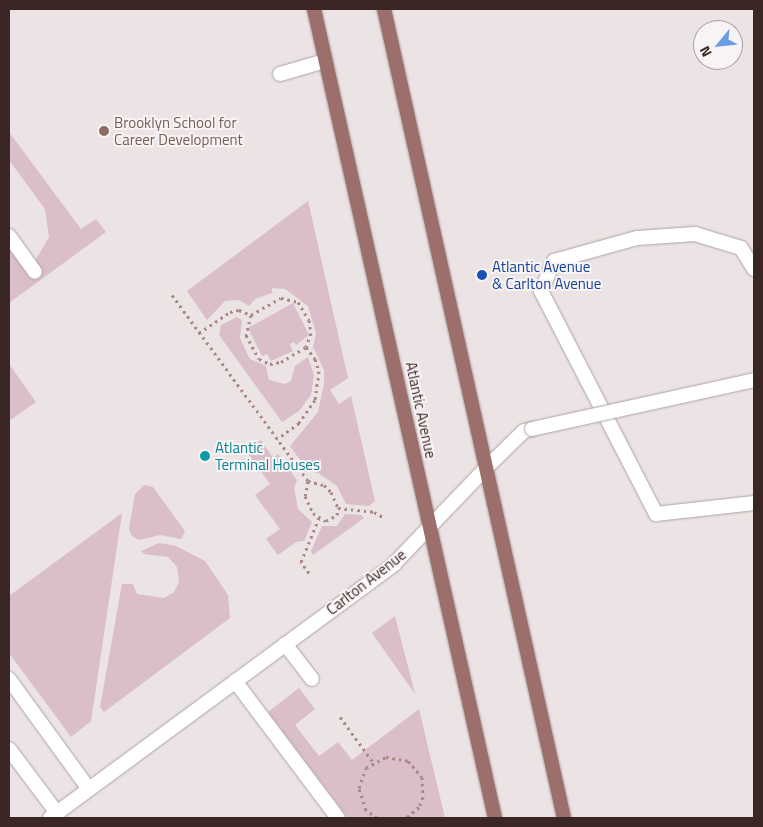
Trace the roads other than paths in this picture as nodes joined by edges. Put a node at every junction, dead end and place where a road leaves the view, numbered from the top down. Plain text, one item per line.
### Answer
1 (314, 9) edge
2 (384, 9) edge
3 (325, 61) junction
4 (280, 74) dead end
5 (9, 236) edge
6 (754, 269) edge
7 (35, 272) dead end
8 (754, 380) edge
9 (485, 469) junction
10 (754, 502) edge
11 (430, 528) junction
12 (285, 644) junction
13 (9, 679) edge
14 (312, 679) dead end
15 (235, 681) junction
16 (9, 749) edge
17 (89, 789) junction
18 (53, 816) edge
19 (338, 818) edge
20 (495, 818) edge
21 (564, 818) edge

1 - 3 main road, Atlantic Avenue
2 - 9 main road
3 - 4 street
3 - 11 main road, Atlantic Avenue
5 - 7 street
6 - 10 street
8 - 9 street, Carlton Avenue, bridge
9 - 11 street, Carlton Avenue
9 - 21 main road
11 - 12 street, Carlton Avenue
11 - 20 main road, Atlantic Avenue
12 - 14 street
12 - 15 street, Carlton Avenue
13 - 17 street
15 - 17 street, Carlton Avenue
15 - 19 street
16 - 18 street
17 - 18 street, Carlton Avenue

